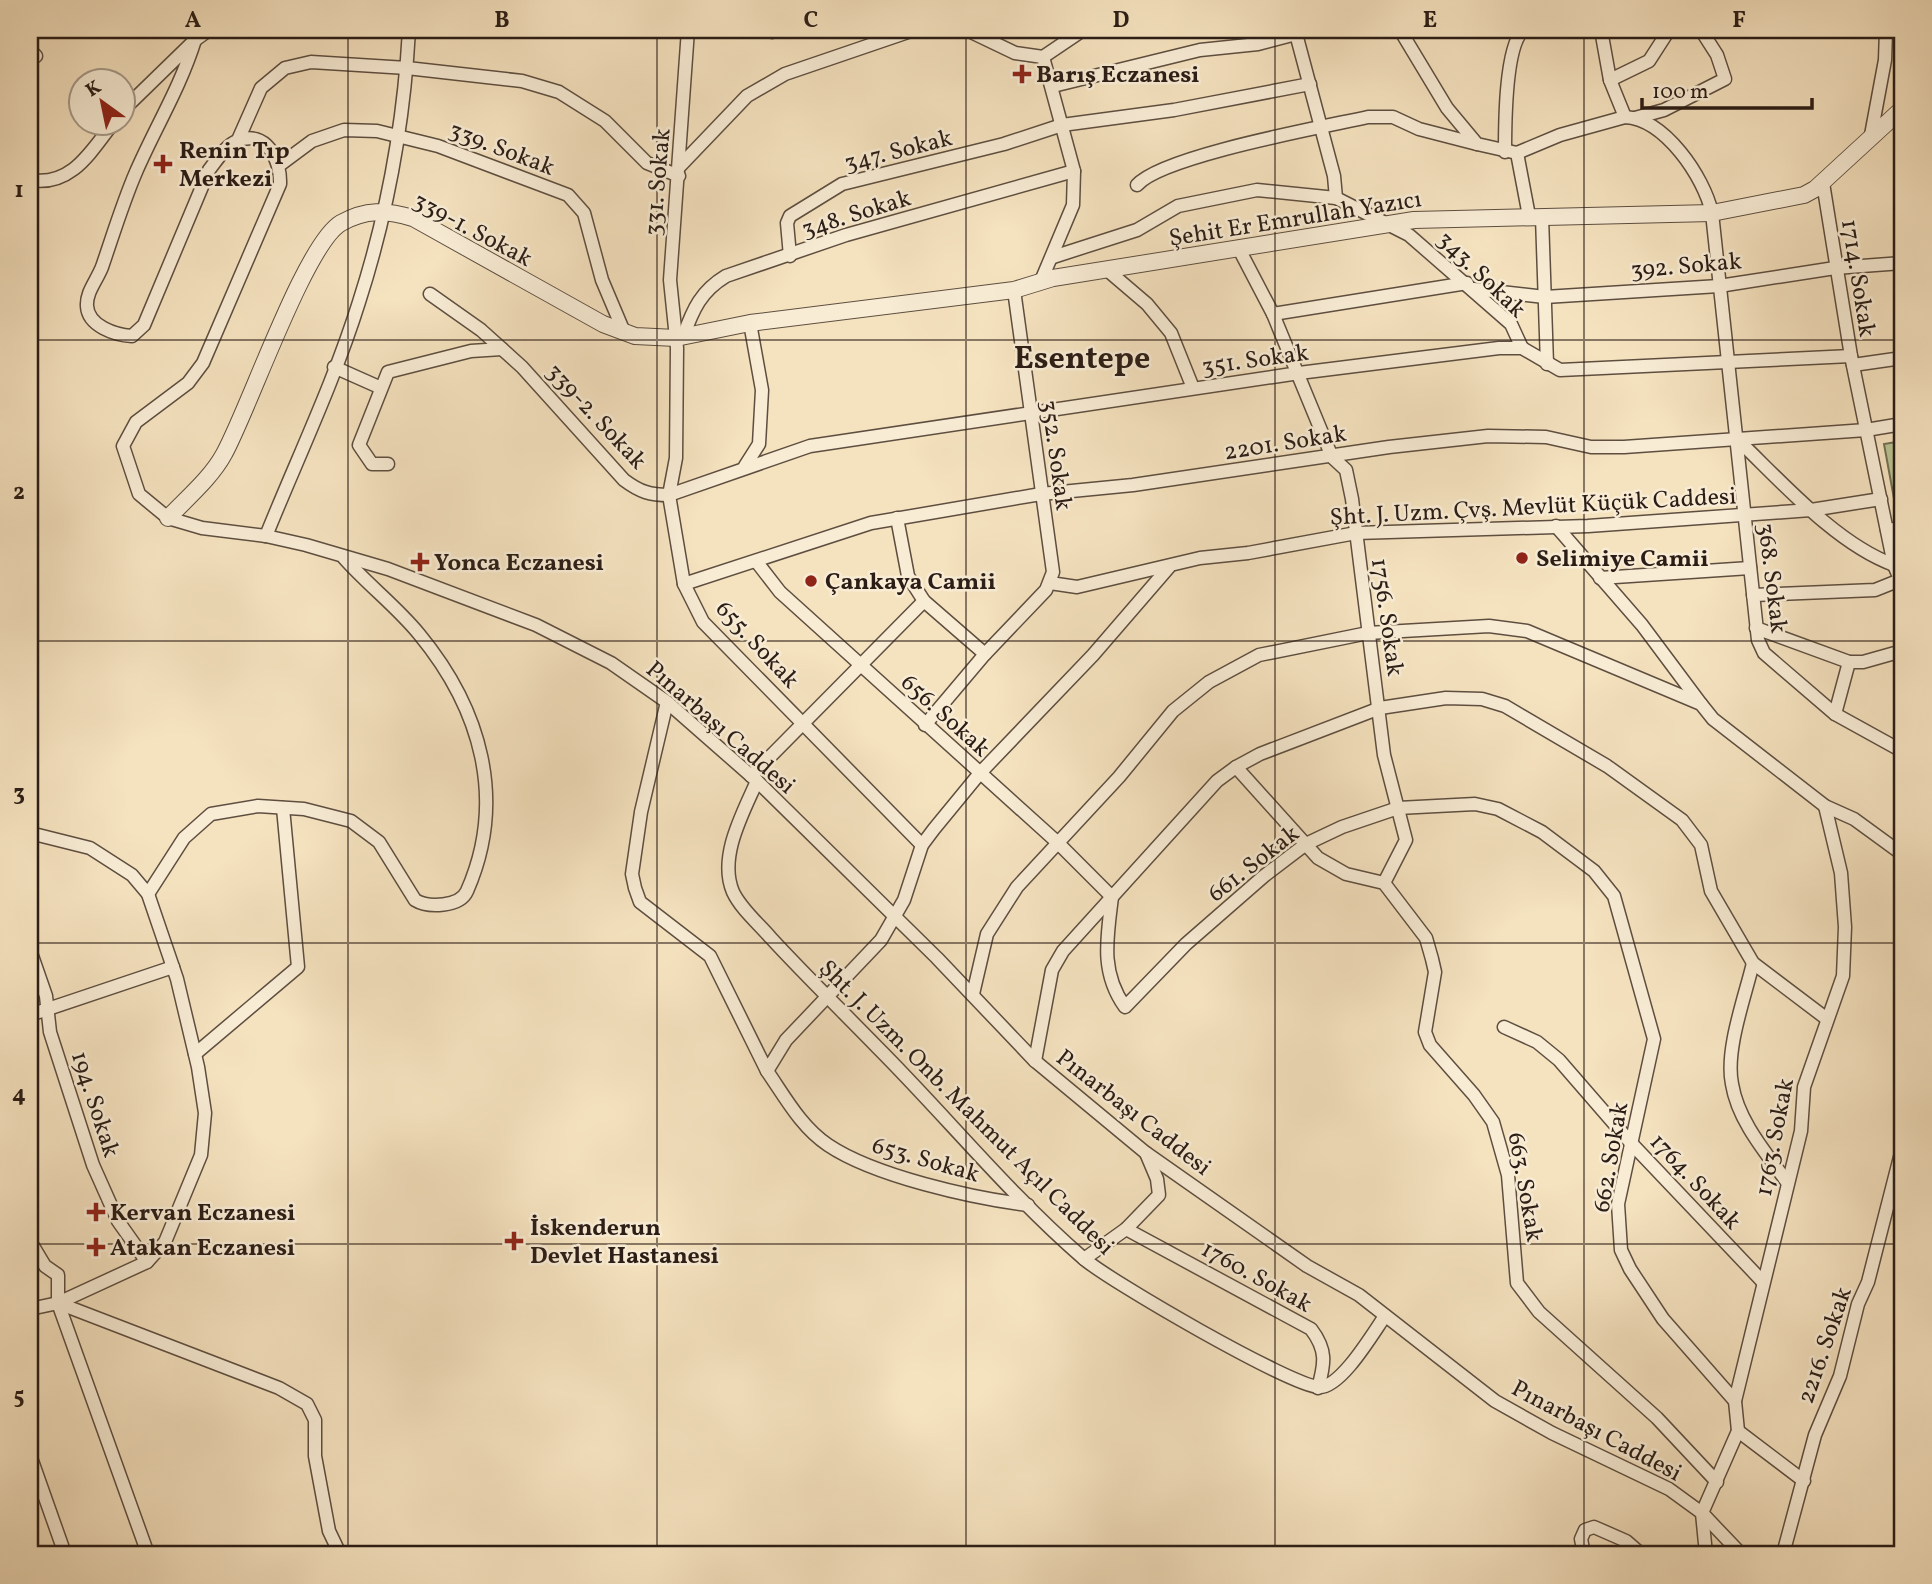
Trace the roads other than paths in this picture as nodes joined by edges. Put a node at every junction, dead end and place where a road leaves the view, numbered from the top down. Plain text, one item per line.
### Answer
1 (209, 30) edge
2 (409, 30) edge
3 (688, 30) edge
4 (914, 30) edge
5 (967, 30) edge
6 (1083, 30) edge
7 (1400, 30) edge
8 (1523, 30) edge
9 (1601, 30) edge
10 (1669, 30) edge
11 (1701, 30) edge
12 (1886, 30) edge
13 (1296, 32) edge
14 (195, 40) junction
15 (1043, 57) junction
16 (407, 68) junction
17 (1610, 80) junction
18 (1310, 84) junction
19 (1053, 86) junction
20 (136, 96) edge
21 (1902, 108) edge
22 (1630, 118) junction
23 (1062, 125) junction
24 (1321, 127) junction
25 (1871, 135) junction
26 (103, 136) edge
27 (397, 136) junction
28 (238, 140) junction
29 (1477, 144) junction
30 (1511, 153) junction
31 (281, 164) junction
32 (679, 171) junction
33 (1074, 171) junction
34 (30, 180) edge
35 (1823, 183) junction
36 (1137, 185) dead end
37 (1336, 198) junction
38 (384, 210) junction
39 (1712, 213) junction
40 (1535, 216) junction
41 (1389, 224) junction
42 (1239, 249) junction
43 (790, 256) junction
44 (1053, 257) junction
45 (1902, 263) edge
46 (1835, 268) junction
47 (1106, 269) junction
48 (1041, 281) junction
49 (1718, 285) junction
50 (1470, 286) junction
51 (1013, 290) junction
52 (430, 294) dead end
53 (1545, 297) junction
54 (1273, 314) junction
55 (750, 323) junction
56 (624, 332) junction
57 (680, 338) junction
58 (1522, 348) junction
59 (502, 349) junction
60 (1902, 358) edge
61 (1852, 360) junction
62 (1726, 363) junction
63 (1548, 364) junction
64 (334, 367) junction
65 (1299, 373) junction
66 (379, 387) junction
67 (1193, 388) junction
68 (1030, 414) junction
69 (1902, 424) edge
70 (1866, 430) junction
71 (1737, 439) junction
72 (1332, 457) junction
73 (388, 464) dead end
74 (745, 466) junction
75 (1041, 494) junction
76 (669, 495) junction
77 (1881, 499) junction
78 (1811, 510) junction
79 (1744, 515) junction
80 (168, 518) junction
81 (897, 518) junction
82 (1556, 526) junction
83 (1902, 528) edge
84 (1887, 530) junction
85 (1356, 533) junction
86 (266, 536) junction
87 (344, 558) junction
88 (756, 561) junction
89 (1894, 565) junction
90 (1169, 567) junction
91 (1750, 568) junction
92 (1600, 578) junction
93 (1901, 582) edge
94 (1050, 583) junction
95 (684, 584) junction
96 (1753, 595) junction
97 (923, 601) junction
98 (1756, 628) junction
99 (1368, 634) junction
100 (1902, 651) edge
101 (985, 654) junction
102 (1850, 662) junction
103 (860, 666) junction
104 (667, 702) junction
105 (1701, 704) junction
106 (1380, 708) junction
107 (1835, 714) junction
108 (804, 724) junction
109 (925, 725) junction
110 (1902, 751) edge
111 (1236, 767) junction
112 (980, 773) junction
113 (754, 779) junction
114 (1825, 806) junction
115 (283, 808) junction
116 (1398, 808) junction
117 (30, 833) edge
118 (1057, 842) junction
119 (1306, 844) junction
120 (922, 845) junction
121 (1902, 854) edge
122 (1384, 883) junction
123 (1608, 889) joint
124 (148, 894) junction
125 (1112, 897) junction
126 (896, 917) junction
127 (30, 950) edge
128 (1753, 963) junction
129 (173, 967) junction
130 (973, 994) junction
131 (826, 997) junction
132 (47, 1009) junction
133 (30, 1015) edge
134 (1827, 1019) junction
135 (1504, 1027) dead end
136 (195, 1055) junction
137 (1035, 1061) junction
138 (767, 1070) junction
139 (1632, 1143) junction
140 (1902, 1149) edge
141 (1146, 1153) junction
142 (1787, 1182) junction
143 (1028, 1205) junction
144 (1126, 1229) junction
145 (30, 1244) edge
146 (1084, 1259) junction
147 (147, 1262) junction
148 (1763, 1282) junction
149 (58, 1303) junction
150 (30, 1309) edge
151 (1385, 1316) junction
152 (1318, 1388) junction
153 (1735, 1401) junction
154 (1738, 1431) junction
155 (30, 1455) edge
156 (1804, 1481) junction
157 (1717, 1482) junction
158 (1702, 1513) junction
159 (65, 1554) edge
160 (148, 1554) edge
161 (340, 1554) edge
162 (1584, 1554) edge
163 (1641, 1554) edge
164 (1706, 1554) edge
165 (1741, 1554) edge
166 (1783, 1554) edge

1 - 14 street
2 - 16 street
3 - 32 street, 331. Sokak
4 - 32 street
5 - 15 street
6 - 15 street
7 - 29 street
8 - 30 street
9 - 17 street
10 - 17 street
11 - 22 street
12 - 25 street
13 - 18 street
13 - 19 street
14 - 20 street
14 - 28 street
15 - 19 street
16 - 27 street
16 - 28 street
16 - 32 street
17 - 22 street
18 - 23 street
18 - 24 street
19 - 23 street
21 - 25 street, Şehit Er Emrullah Yazıcı
22 - 30 street
22 - 39 street, 368. Sokak
23 - 33 street
23 - 43 street, 347. Sokak
24 - 29 street
24 - 36 street
24 - 37 street
25 - 35 street, Şehit Er Emrullah Yazıcı
26 - 34 street
27 - 31 street, 339. Sokak
27 - 38 street
27 - 56 street, 339. Sokak
28 - 31 street
29 - 30 street
30 - 40 street
31 - 80 street, Pınarbaşı Caddesi
32 - 57 street, 331. Sokak
33 - 43 street, 348. Sokak
33 - 44 street
35 - 39 street, Şehit Er Emrullah Yazıcı
35 - 46 street, 1714. Sokak
37 - 41 street, 343. Sokak
37 - 44 street, 343. Sokak
38 - 56 street, 339-1. Sokak
38 - 64 street
38 - 80 street, 339-1. Sokak
39 - 40 street, Şehit Er Emrullah Yazıcı
39 - 49 street, 368. Sokak
40 - 41 street, Şehit Er Emrullah Yazıcı
40 - 53 street
41 - 42 street, Şehit Er Emrullah Yazıcı
41 - 50 street, 343. Sokak
42 - 47 street, Şehit Er Emrullah Yazıcı
42 - 54 street, 1756. Sokak
43 - 57 street, 348. Sokak
44 - 48 street
45 - 46 street, 392. Sokak
46 - 49 street, 392. Sokak
46 - 61 street, 1714. Sokak
47 - 48 street, Şehit Er Emrullah Yazıcı
47 - 67 street
48 - 51 street, Şehit Er Emrullah Yazıcı
49 - 53 street, 392. Sokak
49 - 62 street, 368. Sokak
50 - 53 street, 392. Sokak
50 - 54 street, 392. Sokak
50 - 58 street, 343. Sokak
51 - 55 street, Şehit Er Emrullah Yazıcı
51 - 68 street, 352. Sokak
52 - 59 street, 339-2. Sokak
53 - 63 street
54 - 65 street, 1756. Sokak
55 - 57 street, 339-1. Sokak
55 - 74 street
56 - 57 street, 339-1. Sokak
57 - 76 street, 655. Sokak
58 - 63 street
58 - 65 street, 351. Sokak
59 - 66 street
59 - 76 street, 339-2. Sokak
60 - 61 street
61 - 62 street
61 - 70 street, 1714. Sokak
62 - 63 street
62 - 71 street, 368. Sokak
64 - 66 street
64 - 86 street
65 - 67 street, 351. Sokak
65 - 72 street, 1756. Sokak
66 - 73 street
67 - 68 street, 351. Sokak
68 - 74 street, 351. Sokak
68 - 75 street, 352. Sokak
69 - 70 street, 2201. Sokak
70 - 71 street, 2201. Sokak
70 - 77 street, 1714. Sokak
71 - 72 street, 2201. Sokak
71 - 78 street
71 - 79 street, 368. Sokak
72 - 75 street, 2201. Sokak
72 - 85 street, 1756. Sokak
74 - 76 street, 351. Sokak
75 - 81 street, 2201. Sokak
75 - 94 street, 352. Sokak
76 - 95 street, 655. Sokak
77 - 78 street, Şht. J. Uzm. Çvş. Mevlüt Küçük Caddesi
77 - 84 street, 1714. Sokak
78 - 79 street, Şht. J. Uzm. Çvş. Mevlüt Küçük Caddesi
78 - 89 street
79 - 82 street, Şht. J. Uzm. Çvş. Mevlüt Küçük Caddesi
79 - 91 street, 368. Sokak
80 - 86 street, Pınarbaşı Caddesi
81 - 88 street, 2201. Sokak
81 - 97 street
82 - 85 street, Şht. J. Uzm. Çvş. Mevlüt Küçük Caddesi
82 - 92 street
83 - 84 street
84 - 89 street, 1714. Sokak
85 - 90 street, Şht. J. Uzm. Çvş. Mevlüt Küçük Caddesi
85 - 99 street, 1756. Sokak
86 - 87 street, Pınarbaşı Caddesi
87 - 104 street, Pınarbaşı Caddesi
87 - 115 street
88 - 95 street, 2201. Sokak
88 - 103 street, 656. Sokak
89 - 93 street, 1714. Sokak
90 - 94 street, Şht. J. Uzm. Çvş. Mevlüt Küçük Caddesi
90 - 112 street
91 - 92 street
91 - 96 street, 368. Sokak
92 - 105 street
93 - 96 street
94 - 101 street
95 - 108 street, 655. Sokak
96 - 98 street, 368. Sokak
97 - 101 street
97 - 103 street, Şht. J. Uzm. Onb. Mahmut Açıl Caddesi
98 - 102 street
98 - 107 street, 368. Sokak
99 - 105 street
99 - 106 street, 1756. Sokak
99 - 118 street
100 - 102 street
101 - 109 street
102 - 107 street
103 - 108 street, Şht. J. Uzm. Onb. Mahmut Açıl Caddesi
103 - 109 street, 656. Sokak
104 - 113 street, Pınarbaşı Caddesi
104 - 138 street
105 - 114 street
106 - 111 street
106 - 116 street, 1756. Sokak
106 - 128 street
107 - 110 street, 368. Sokak
108 - 113 street, Şht. J. Uzm. Onb. Mahmut Açıl Caddesi
108 - 120 street, 655. Sokak
109 - 112 street, 656. Sokak
111 - 119 street
111 - 125 street
112 - 118 street, 656. Sokak
112 - 120 street
113 - 126 street, Pınarbaşı Caddesi
113 - 131 street, Şht. J. Uzm. Onb. Mahmut Açıl Caddesi
114 - 121 street
114 - 134 street, 1763. Sokak
115 - 124 street
115 - 136 street
116 - 119 street, 661. Sokak
116 - 122 street, 1756. Sokak
116 - 123 street, 661. Sokak
117 - 124 street
118 - 125 street, 656. Sokak
118 - 130 street
119 - 122 street
119 - 125 street, 661. Sokak
120 - 126 street
122 - 157 street, 663. Sokak
123 - 139 street, 662. Sokak
124 - 129 street
125 - 137 street
126 - 130 street, Pınarbaşı Caddesi
126 - 131 street
127 - 132 street, 194. Sokak
128 - 134 street
128 - 142 street
129 - 132 street
129 - 136 street
130 - 137 street, Pınarbaşı Caddesi
131 - 138 street
131 - 143 street, Şht. J. Uzm. Onb. Mahmut Açıl Caddesi
132 - 133 street
132 - 147 street, 194. Sokak
134 - 142 street, 1763. Sokak
135 - 139 street, 1764. Sokak
136 - 147 street
137 - 141 street, Pınarbaşı Caddesi
138 - 143 street, 653. Sokak
139 - 148 street, 1764. Sokak
139 - 153 street, 662. Sokak
140 - 156 street, 2216. Sokak
141 - 144 street
141 - 151 street, Pınarbaşı Caddesi
142 - 148 street, 1763. Sokak
143 - 146 street, Şht. J. Uzm. Onb. Mahmut Açıl Caddesi
144 - 146 street
144 - 152 street, 1760. Sokak
145 - 149 street
146 - 152 street, Şht. J. Uzm. Onb. Mahmut Açıl Caddesi
147 - 149 street
148 - 153 street, 1763. Sokak
149 - 150 street
149 - 160 street
149 - 161 street
151 - 152 street
151 - 158 street, Pınarbaşı Caddesi
153 - 154 street, 1763. Sokak
154 - 156 street
154 - 157 street, 1763. Sokak
155 - 159 street
156 - 166 street, 2216. Sokak
157 - 158 street, 1763. Sokak
158 - 164 street
158 - 165 street, Pınarbaşı Caddesi
162 - 163 street

